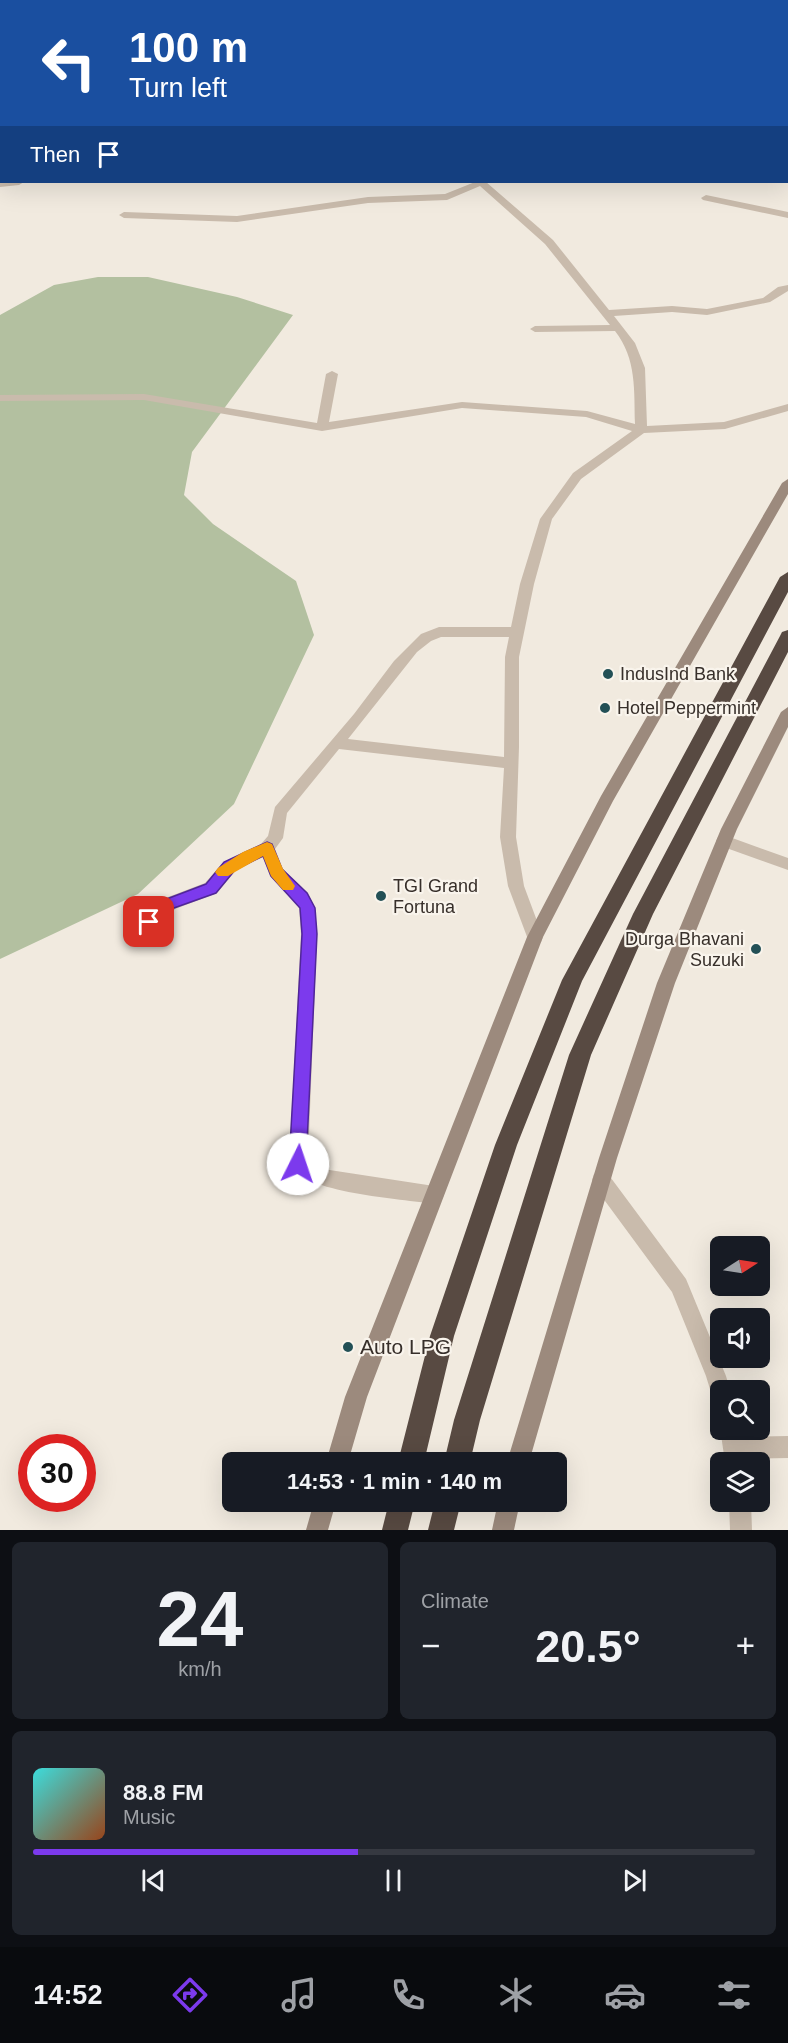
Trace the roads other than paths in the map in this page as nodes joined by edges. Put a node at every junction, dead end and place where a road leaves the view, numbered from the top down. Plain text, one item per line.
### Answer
1 (480, 183) edge
2 (483, 183) edge
3 (706, 198) dead end
4 (124, 215) dead end
5 (788, 215) edge
6 (788, 288) edge
7 (607, 313) junction
8 (536, 328) dead end
9 (618, 328) junction
10 (332, 374) dead end
11 (0, 398) edge
12 (788, 407) edge
13 (322, 427) junction
14 (641, 430) junction
15 (788, 483) edge
16 (788, 577) edge
17 (517, 632) junction
18 (788, 636) edge
19 (788, 712) edge
20 (335, 743) junction
21 (511, 763) junction
22 (724, 841) junction
23 (267, 848) junction
24 (788, 864) edge
25 (535, 937) junction
26 (138, 940) dead end
27 (601, 1180) junction
28 (434, 1195) junction
29 (717, 1380) edge
30 (733, 1446) edge
31 (788, 1447) edge
32 (340, 1452) edge
33 (413, 1452) edge
34 (459, 1452) edge
35 (521, 1452) edge
36 (322, 1512) edge
37 (400, 1512) edge
38 (446, 1512) edge
39 (507, 1512) edge
40 (740, 1512) edge
41 (317, 1530) edge
42 (395, 1530) edge
43 (441, 1530) edge
44 (503, 1530) edge
45 (741, 1530) edge

1 - 4 street
2 - 7 street
3 - 5 street
6 - 7 street
7 - 9 street
8 - 9 street
9 - 14 street
10 - 13 street
11 - 13 street
12 - 14 street
13 - 14 street
14 - 17 street
15 - 25 street
16 - 33 highway
17 - 20 street
17 - 21 street
18 - 34 highway
19 - 22 street
20 - 21 street
20 - 23 street
21 - 25 street
22 - 24 street
22 - 27 street
23 - 26 street
23 - 28 street
25 - 28 street
27 - 29 street
27 - 35 street
28 - 32 street
30 - 31 street
36 - 41 street
37 - 42 highway
38 - 43 highway
39 - 44 street
40 - 45 street

